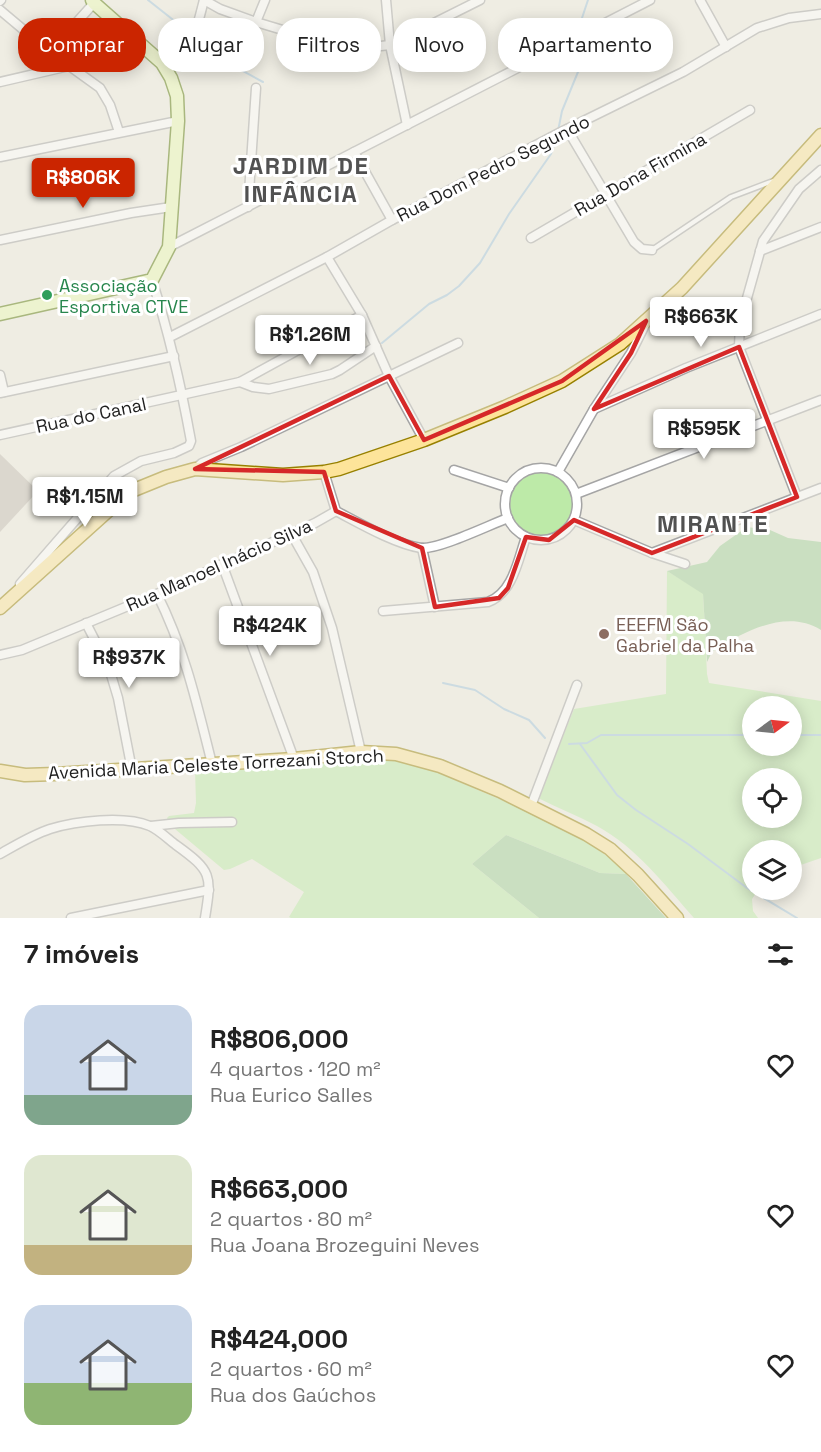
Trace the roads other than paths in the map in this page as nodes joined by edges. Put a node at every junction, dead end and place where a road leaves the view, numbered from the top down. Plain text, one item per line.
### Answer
1 (204, 0) edge
2 (265, 0) edge
3 (386, 0) edge
4 (480, 0) edge
5 (650, 0) edge
6 (700, 0) edge
7 (93, 2) edge
8 (0, 10) edge
9 (821, 14) edge
10 (79, 18) edge
11 (198, 18) edge
12 (245, 18) edge
13 (258, 18) edge
14 (264, 24) edge
15 (18, 25) edge
16 (390, 45) junction
17 (726, 47) junction
18 (158, 59) edge
19 (43, 72) edge
20 (77, 72) edge
21 (167, 72) edge
22 (0, 82) edge
23 (256, 88) dead end
24 (750, 110) dead end
25 (178, 121) junction
26 (407, 125) junction
27 (564, 131) junction
28 (119, 132) junction
29 (821, 135) edge
30 (354, 152) junction
31 (0, 157) edge
32 (821, 170) edge
33 (784, 176) junction
34 (607, 194) junction
35 (171, 207) junction
36 (248, 207) junction
37 (392, 220) junction
38 (821, 227) edge
39 (531, 238) dead end
40 (0, 240) edge
41 (169, 247) junction
42 (652, 250) joint
43 (760, 251) junction
44 (327, 257) junction
45 (153, 280) junction
46 (0, 314) edge
47 (821, 314) edge
48 (362, 315) junction
49 (646, 321) junction
50 (170, 337) junction
51 (458, 343) dead end
52 (376, 346) junction
53 (739, 347) junction
54 (174, 356) junction
55 (0, 375) edge
56 (388, 376) junction
57 (240, 382) junction
58 (2, 392) edge
59 (183, 395) junction
60 (821, 400) edge
61 (594, 409) junction
62 (768, 421) junction
63 (0, 435) edge
64 (424, 441) junction
65 (195, 469) junction
66 (454, 470) dead end
67 (324, 472) junction
68 (558, 472) junction
69 (509, 488) junction
70 (821, 488) edge
71 (576, 494) junction
72 (797, 496) junction
73 (336, 511) junction
74 (508, 518) junction
75 (574, 520) junction
76 (291, 533) junction
77 (526, 537) junction
78 (422, 548) junction
79 (652, 554) junction
80 (222, 564) junction
81 (685, 564) dead end
82 (157, 594) junction
83 (435, 607) junction
84 (0, 608) edge
85 (383, 611) dead end
86 (86, 623) junction
87 (0, 656) edge
88 (577, 685) dead end
89 (361, 752) junction
90 (294, 759) junction
91 (212, 764) junction
92 (132, 770) junction
93 (0, 771) edge
94 (531, 806) junction
95 (232, 822) dead end
96 (151, 826) junction
97 (0, 854) edge
98 (209, 890) junction
99 (71, 918) edge
100 (205, 918) edge
101 (677, 918) edge

1 - 11 street
1 - 12 street
2 - 13 street
3 - 16 street
4 - 16 street
5 - 26 street
6 - 17 street
7 - 10 street
7 - 18 street
8 - 15 street
9 - 17 street, Rua Dom Pedro Segundo
14 - 16 street
16 - 26 street
17 - 27 street, Rua Dom Pedro Segundo
19 - 22 street
20 - 28 street
21 - 25 street
23 - 36 street
24 - 34 street, Rua Dona Firmina
25 - 28 street
25 - 35 street
26 - 30 street
27 - 34 street
27 - 37 street, Rua Dom Pedro Segundo
28 - 31 street
29 - 33 main road
30 - 36 street
30 - 37 street
32 - 43 street
33 - 42 lane
33 - 49 main road
34 - 39 street, Rua Dona Firmina
34 - 42 street
35 - 40 street
35 - 41 street
36 - 41 street
37 - 44 street, Rua Dom Pedro Segundo
38 - 43 street
41 - 45 street
43 - 53 street
44 - 48 street
44 - 50 street, Rua Dom Pedro Segundo
45 - 46 street
45 - 50 street
47 - 53 street
48 - 52 street
48 - 57 street
49 - 61 street
49 - 64 main road
50 - 54 street
51 - 56 street
52 - 56 street
52 - 57 street
53 - 61 street
53 - 62 street
54 - 58 street
54 - 59 street
55 - 58 street
56 - 64 street
56 - 65 street
57 - 59 street, Rua do Canal
59 - 63 street, Rua do Canal
59 - 84 street
60 - 62 street
61 - 68 street
62 - 71 street
62 - 72 street
64 - 67 main road
65 - 67 main road
65 - 84 main road
66 - 69 street
67 - 73 street
68 - 69 street
68 - 71 street
69 - 74 street
70 - 72 street
71 - 75 street
72 - 79 street
73 - 76 street, Rua Manoel Inácio Silva
73 - 78 street
74 - 77 street
74 - 78 street
75 - 77 street
75 - 79 street
76 - 80 street, Rua Manoel Inácio Silva
76 - 89 street
77 - 83 street
78 - 83 street
79 - 81 street
80 - 82 street, Rua Manoel Inácio Silva
80 - 90 street
82 - 86 street, Rua Manoel Inácio Silva
82 - 91 street
83 - 85 street
86 - 87 street, Rua Manoel Inácio Silva
86 - 92 street
88 - 94 street
89 - 90 main road, Avenida Maria Celeste Torrezani Storch
89 - 94 main road, Avenida Maria Celeste Torrezani Storch
90 - 91 main road, Avenida Maria Celeste Torrezani Storch
91 - 92 main road, Avenida Maria Celeste Torrezani Storch
92 - 93 main road, Avenida Maria Celeste Torrezani Storch
94 - 101 main road, Avenida Maria Celeste Torrezani Storch
95 - 96 street
96 - 97 street
96 - 98 street
98 - 99 street
98 - 100 street

